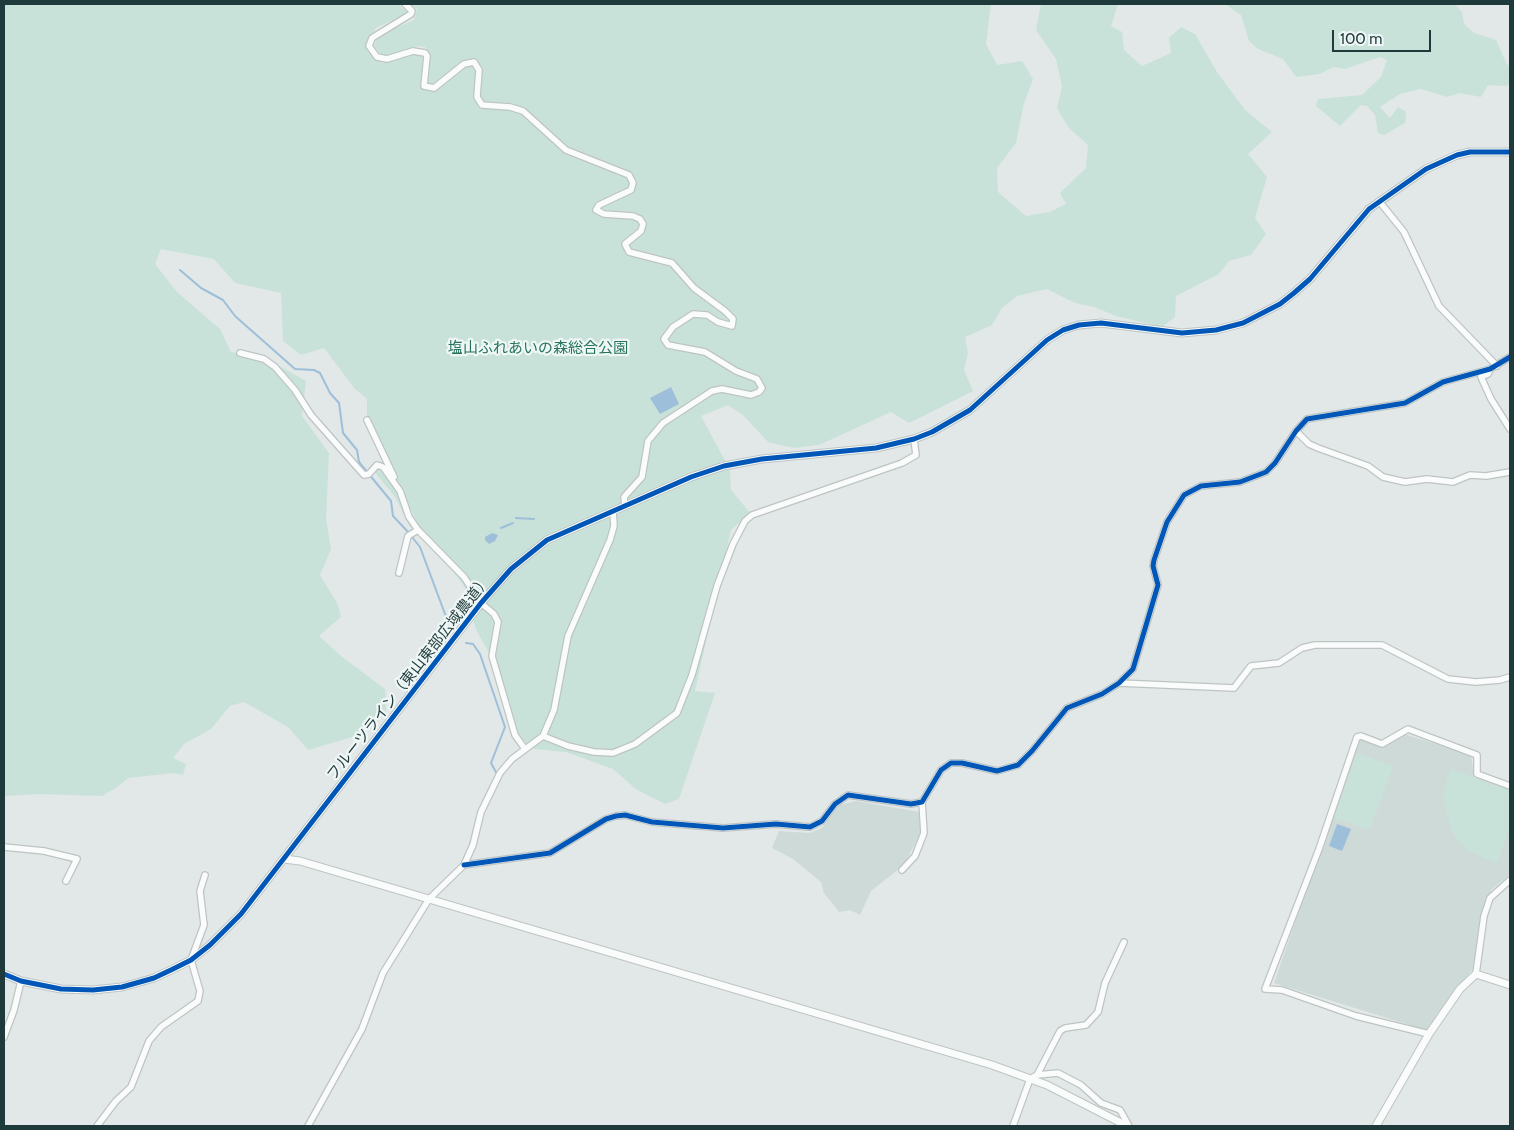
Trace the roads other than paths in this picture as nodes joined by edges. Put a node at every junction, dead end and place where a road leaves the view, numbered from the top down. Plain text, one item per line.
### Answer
1 (406, 4) edge
2 (1510, 152) edge
3 (1381, 200) junction
4 (240, 353) dead end
5 (1510, 357) edge
6 (1497, 366) junction
7 (1490, 369) junction
8 (367, 420) dead end
9 (1510, 429) edge
10 (1296, 431) junction
11 (914, 439) junction
12 (1510, 472) edge
13 (400, 490) junction
14 (625, 506) junction
15 (613, 511) junction
16 (417, 530) junction
17 (399, 573) dead end
18 (481, 603) junction
19 (1510, 677) edge
20 (1119, 683) junction
21 (543, 736) junction
22 (525, 750) junction
23 (1510, 786) edge
24 (922, 802) junction
25 (4, 847) edge
26 (284, 859) junction
27 (464, 865) junction
28 (902, 870) dead end
29 (205, 875) dead end
30 (1510, 880) edge
31 (66, 881) dead end
32 (429, 899) junction
33 (1124, 942) dead end
34 (191, 960) junction
35 (4, 974) edge
36 (1476, 974) junction
37 (21, 981) junction
38 (1510, 985) edge
39 (1429, 1034) junction
40 (4, 1037) edge
41 (1037, 1075) junction
42 (1030, 1080) junction
43 (97, 1126) edge
44 (308, 1126) edge
45 (1013, 1126) edge
46 (1128, 1126) edge
47 (1376, 1126) edge

1 - 14 street
2 - 3 street
3 - 6 street
3 - 11 street, フルーツライン（東山東部広域農道）
4 - 13 street
5 - 6 street
6 - 7 street
7 - 9 street
7 - 10 street
8 - 13 street
10 - 12 street
10 - 20 street
11 - 14 street, フルーツライン（東山東部広域農道）
11 - 21 street
13 - 16 street
14 - 15 street, フルーツライン（東山東部広域農道）
15 - 18 street, フルーツライン（東山東部広域農道）
15 - 21 street
16 - 17 street
16 - 18 street
18 - 22 street
18 - 26 street, フルーツライン（東山東部広域農道）
19 - 20 street
20 - 24 street
21 - 22 street
22 - 27 street
23 - 39 street
24 - 27 street
24 - 28 street
25 - 31 street
26 - 32 street
26 - 34 street, フルーツライン（東山東部広域農道）
27 - 32 street
29 - 34 street
30 - 36 street
32 - 42 street
32 - 44 street
33 - 41 street
34 - 37 street, フルーツライン（東山東部広域農道）
34 - 43 street
35 - 37 street, フルーツライン（東山東部広域農道）
36 - 38 street
36 - 39 street
37 - 40 street
39 - 47 street
41 - 42 street
41 - 46 street
42 - 45 street
42 - 46 street

